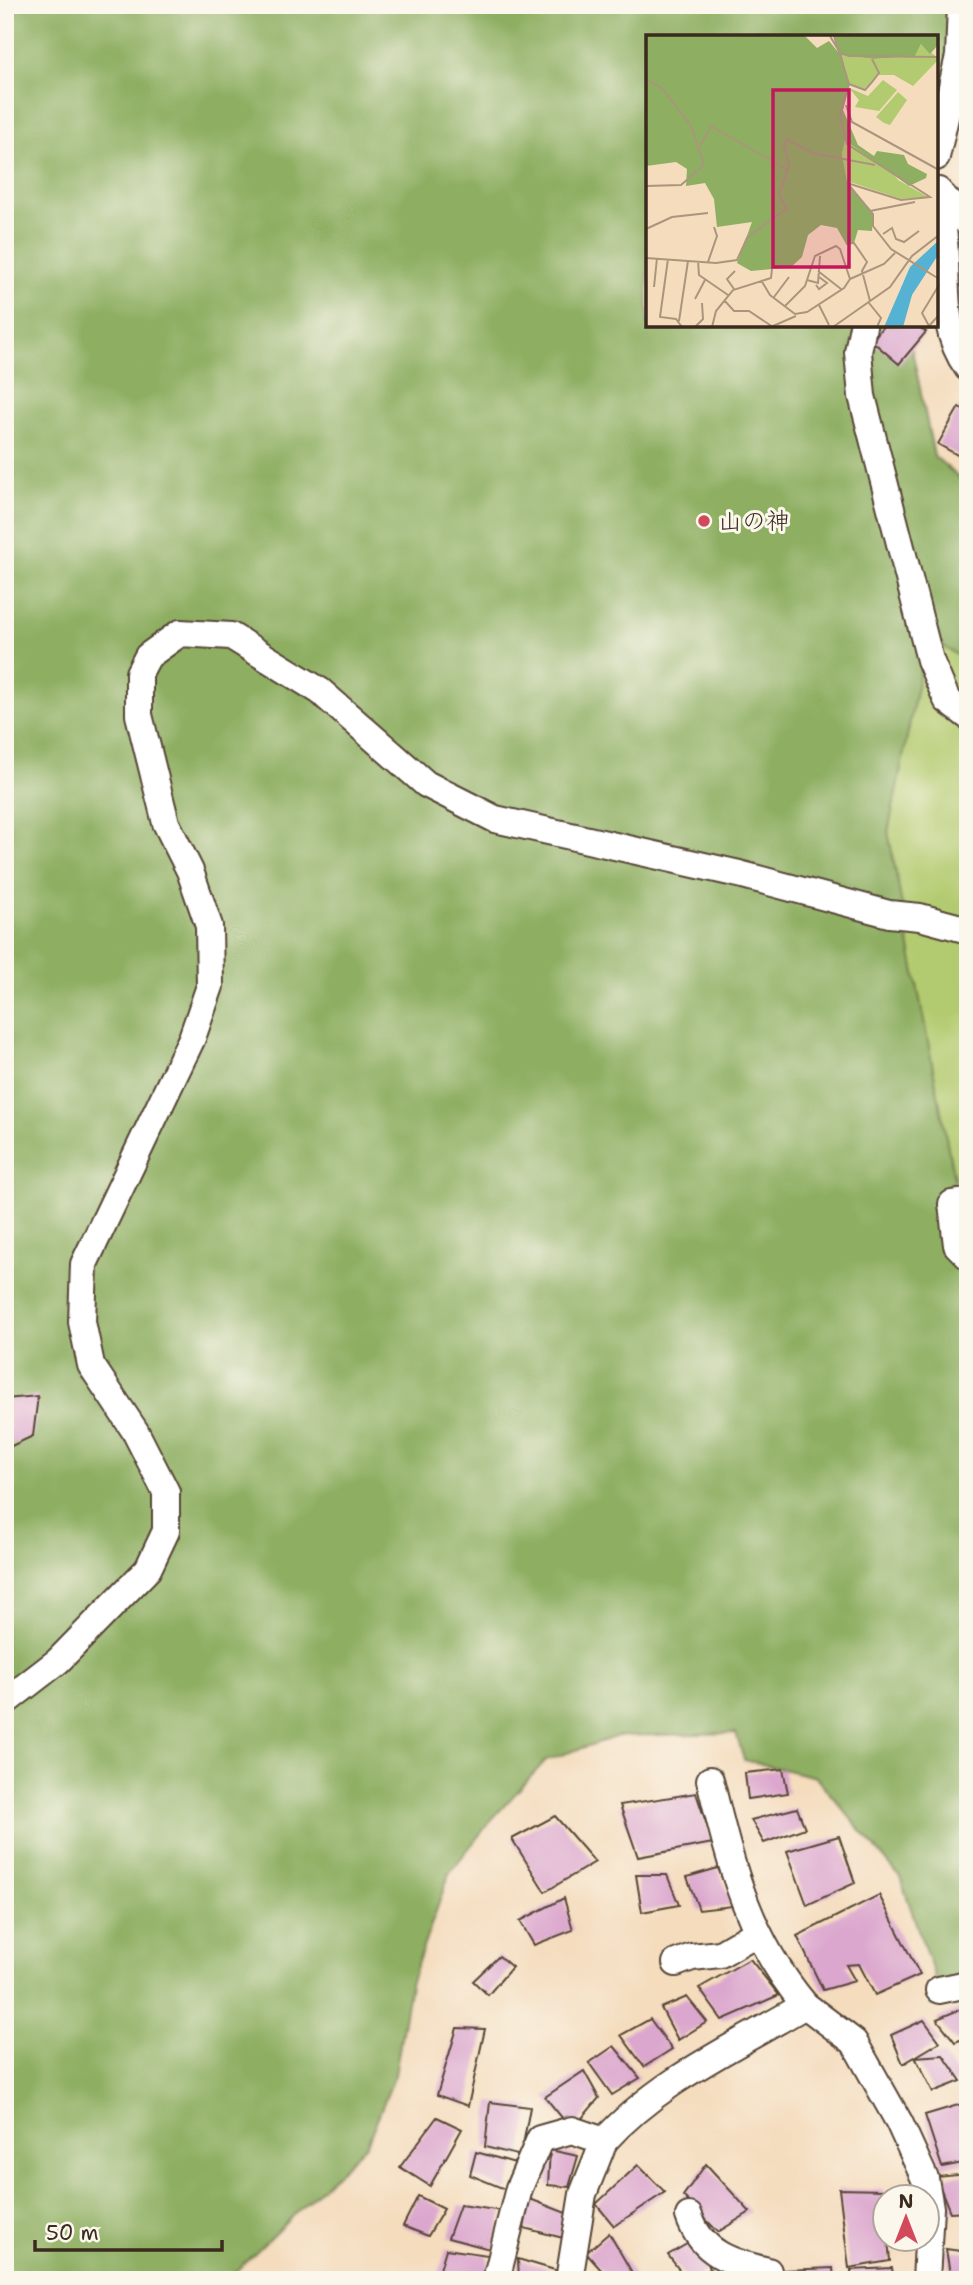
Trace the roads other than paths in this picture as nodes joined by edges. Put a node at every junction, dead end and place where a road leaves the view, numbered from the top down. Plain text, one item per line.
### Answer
1 (961, 5) edge
2 (938, 148) edge
3 (938, 191) edge
4 (938, 205) edge
5 (968, 222) edge
6 (863, 327) edge
7 (968, 368) edge
8 (968, 716) edge
9 (968, 930) edge
10 (968, 1202) edge
11 (968, 1256) edge
12 (5, 1702) edge
13 (710, 1780) dead end
14 (756, 1933) junction
15 (676, 1963) dead end
16 (968, 1984) edge
17 (939, 1990) dead end
18 (805, 2004) junction
19 (604, 2141) junction
20 (689, 2216) dead end
21 (496, 2280) edge
22 (569, 2280) edge
23 (771, 2280) edge
24 (926, 2280) edge

1 - 2 street
3 - 5 street
4 - 7 street
6 - 8 street
9 - 12 street
10 - 11 street
13 - 14 street
14 - 15 street
14 - 18 street
16 - 17 street
18 - 19 street
18 - 24 street
19 - 21 street
19 - 22 street
20 - 23 street

